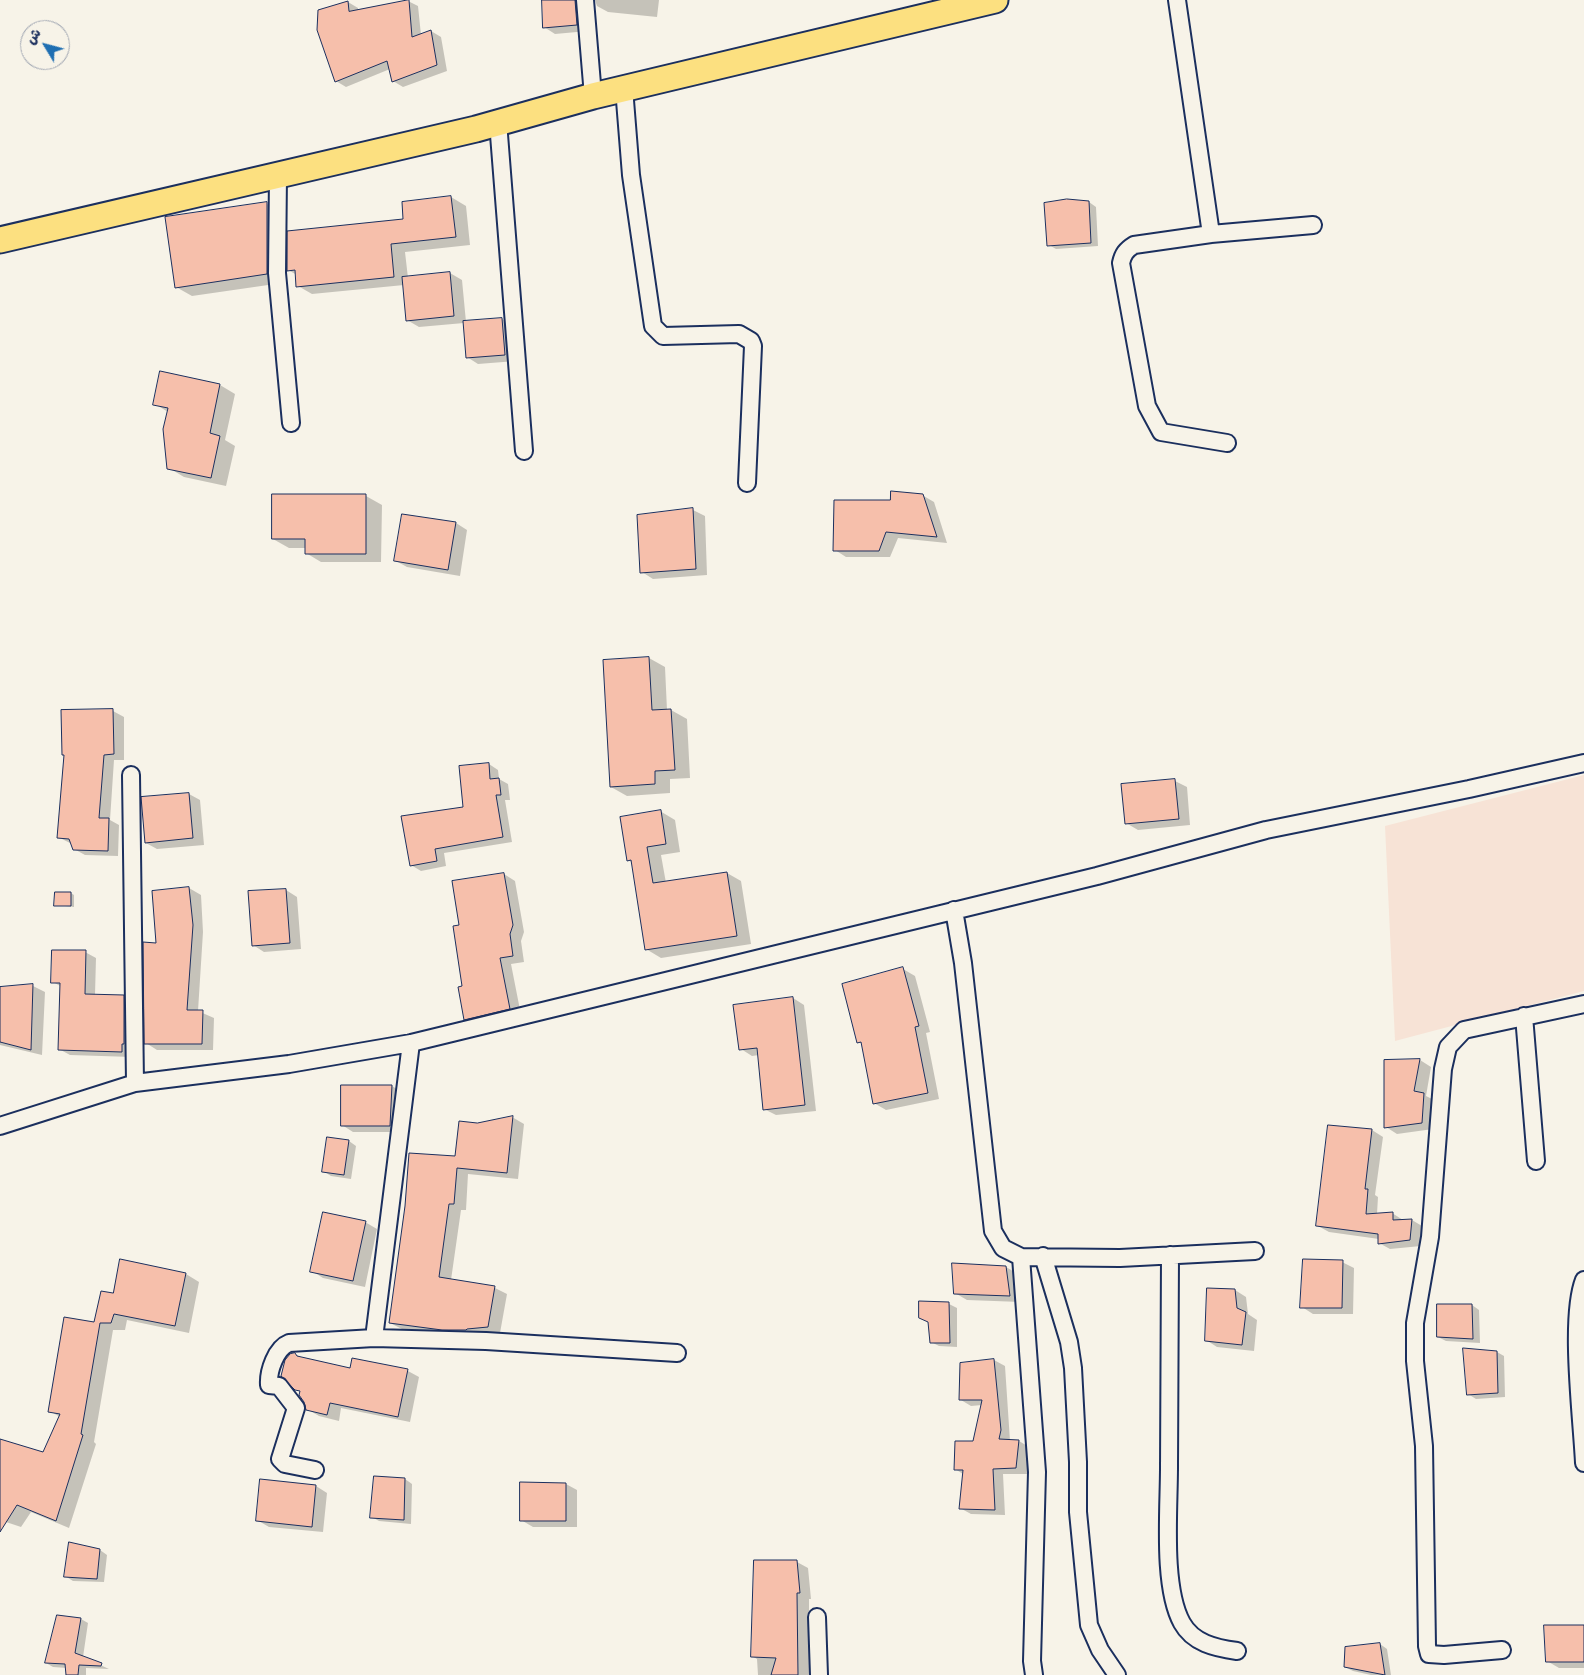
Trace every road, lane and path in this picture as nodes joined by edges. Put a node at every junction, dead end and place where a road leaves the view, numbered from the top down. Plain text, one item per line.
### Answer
1 (585, 0) edge
2 (995, 0) edge
3 (1177, 0) edge
4 (624, 88) junction
5 (593, 96) junction
6 (498, 122) junction
7 (278, 175) junction
8 (1313, 224) dead end
9 (1211, 234) junction
10 (0, 240) edge
11 (291, 423) dead end
12 (1227, 443) dead end
13 (524, 451) dead end
14 (747, 483) dead end
15 (1584, 763) edge
16 (131, 775) dead end
17 (954, 910) junction
18 (1584, 1004) edge
19 (1524, 1016) junction
20 (412, 1043) junction
21 (136, 1083) junction
22 (0, 1126) edge
23 (1536, 1161) dead end
24 (1254, 1251) dead end
25 (1170, 1255) junction
26 (1043, 1256) junction
27 (1021, 1257) junction
28 (1584, 1280) edge
29 (374, 1338) junction
30 (677, 1353) dead end
31 (1584, 1463) edge
32 (315, 1470) dead end
33 (817, 1617) dead end
34 (1502, 1650) dead end
35 (1237, 1651) dead end
36 (819, 1675) edge
37 (1034, 1675) edge
38 (1117, 1675) edge

1 - 5 street
2 - 4 main road
3 - 9 street
4 - 5 main road
4 - 14 street
5 - 6 main road
6 - 7 main road
6 - 13 street
7 - 10 main road
7 - 11 street
8 - 9 street
9 - 12 street
15 - 17 street
16 - 21 street
17 - 20 street
17 - 27 street
18 - 19 street
19 - 23 street
19 - 34 street
20 - 21 street
20 - 29 street
21 - 22 street
24 - 25 street
25 - 26 street
25 - 35 street
26 - 27 street
26 - 38 street
27 - 37 street
28 - 31 street
29 - 30 street
29 - 32 street
33 - 36 street

